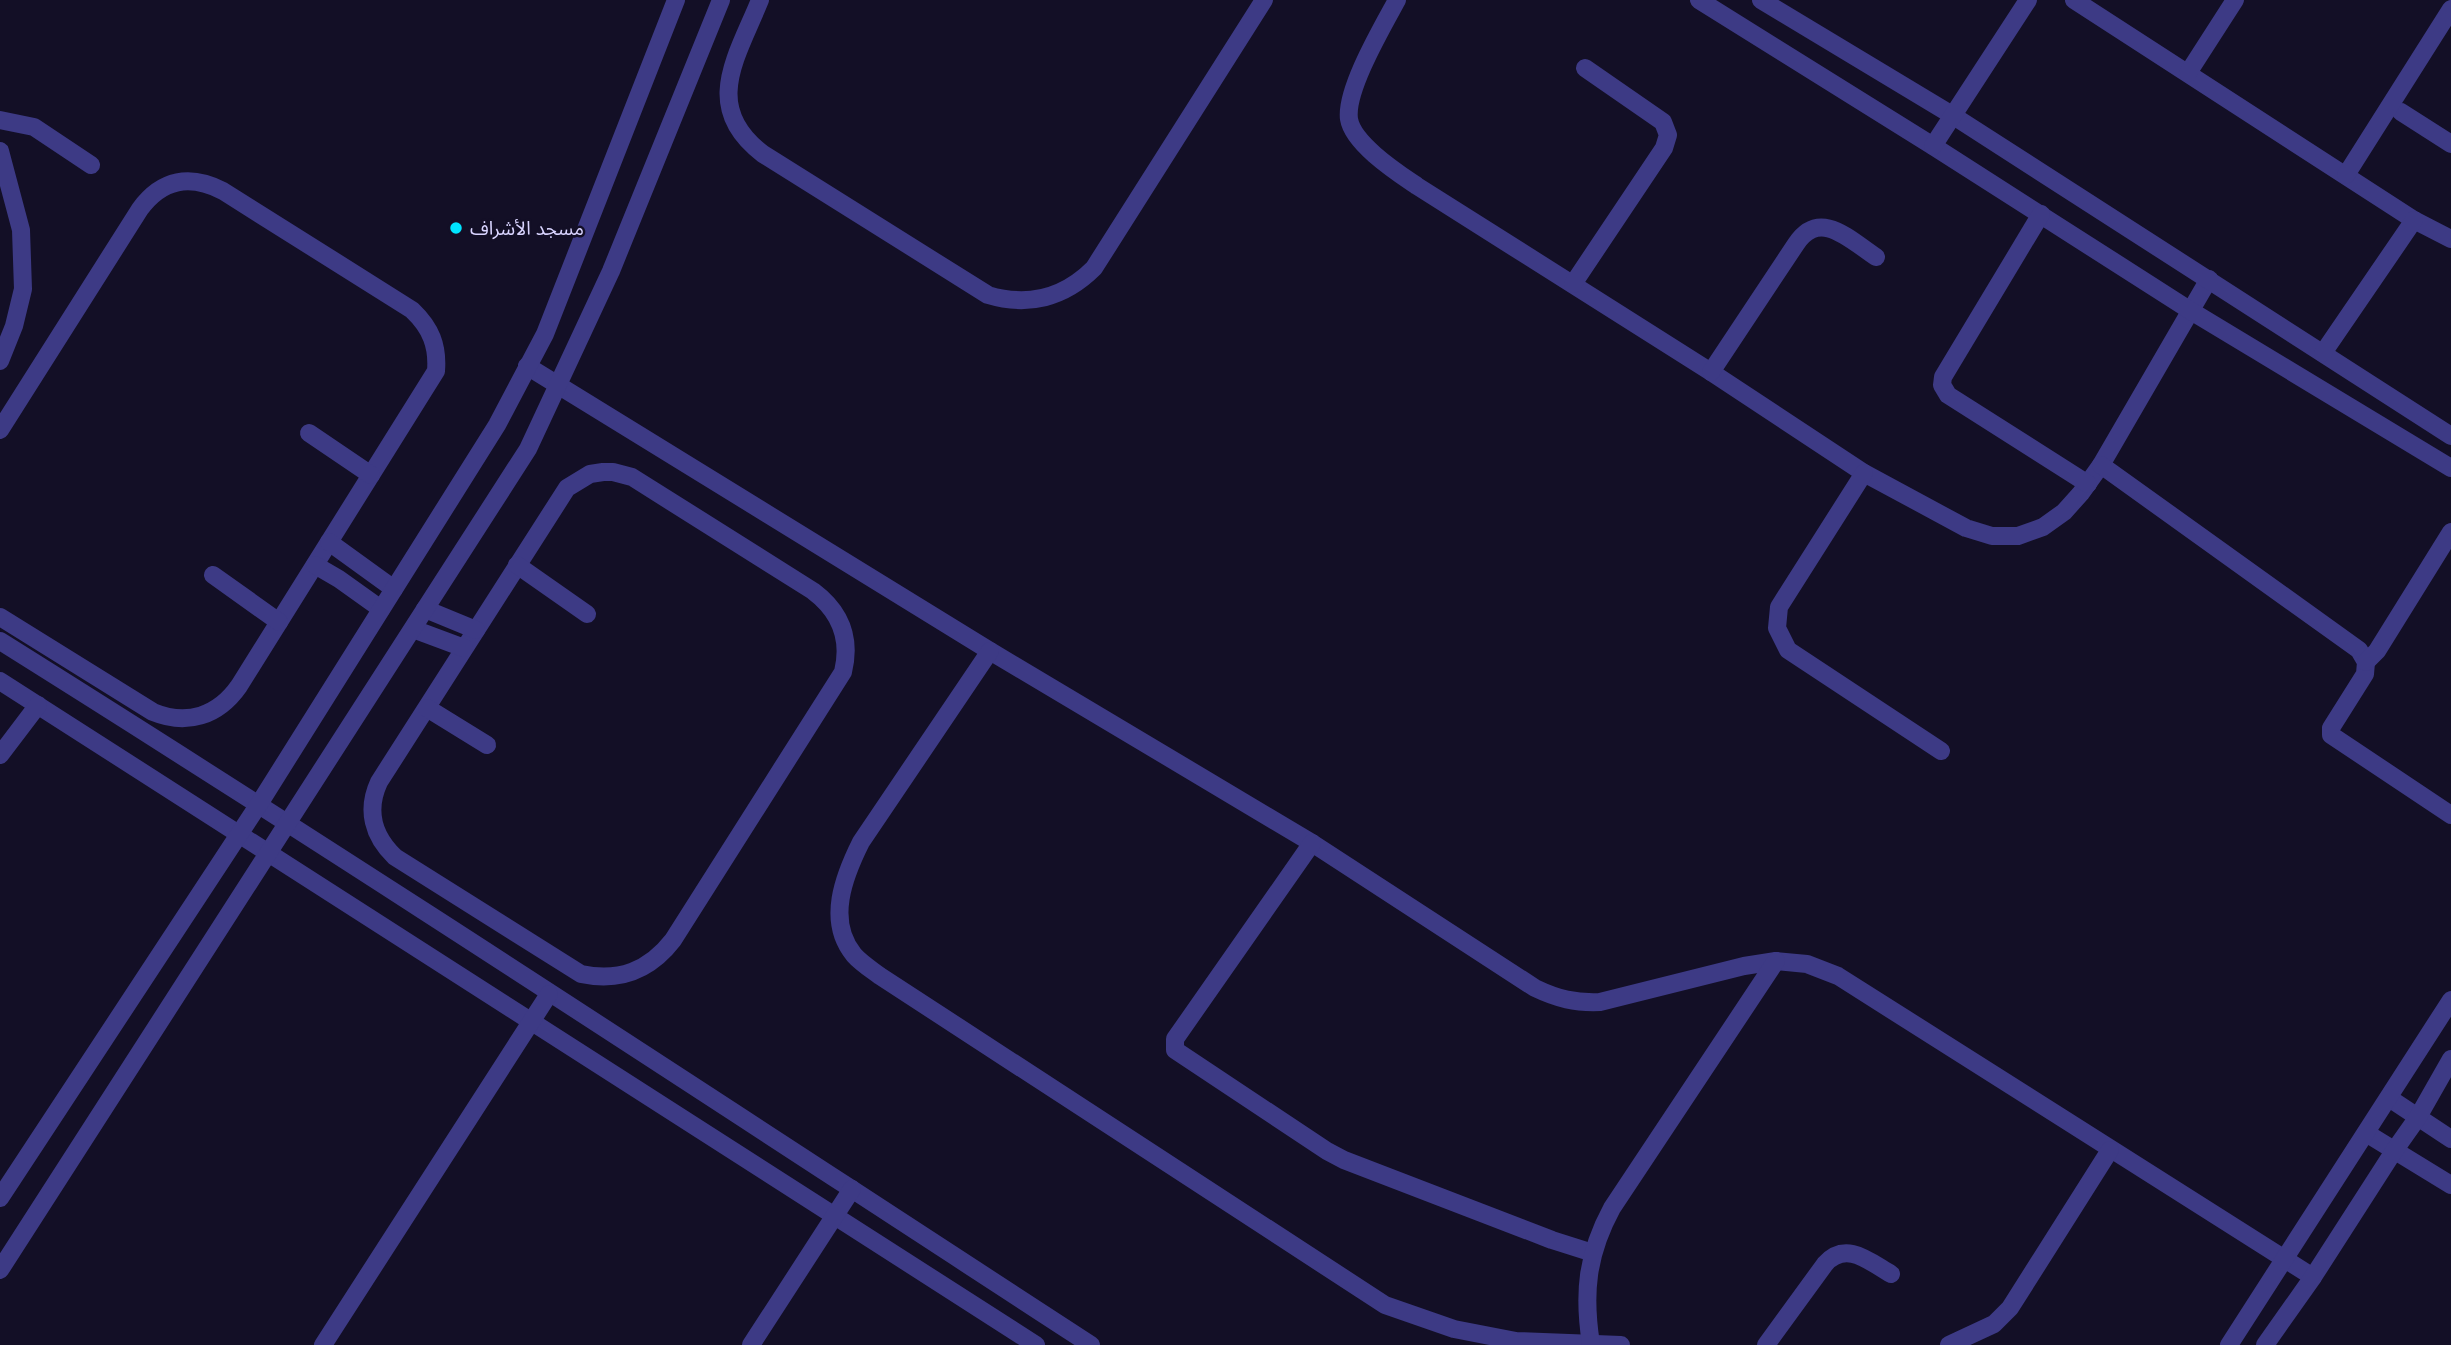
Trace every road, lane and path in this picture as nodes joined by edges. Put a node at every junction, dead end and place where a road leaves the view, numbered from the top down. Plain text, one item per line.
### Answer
1 (676, 0) edge
2 (721, 0) edge
3 (760, 0) edge
4 (1264, 0) edge
5 (1397, 0) edge
6 (1699, 0) edge
7 (1761, 0) edge
8 (2028, 0) edge
9 (2074, 0) edge
10 (2235, 0) edge
11 (2451, 9) edge
12 (1585, 68) dead end
13 (2188, 73) junction
14 (2401, 112) dead end
15 (1952, 115) junction
16 (0, 120) edge
17 (2451, 144) edge
18 (1933, 146) junction
19 (0, 151) edge
20 (91, 165) dead end
21 (2346, 174) junction
22 (2041, 214) junction
23 (2414, 220) junction
24 (2451, 239) edge
25 (1876, 257) dead end
26 (2209, 279) junction
27 (1573, 285) junction
28 (2191, 311) junction
29 (2323, 353) junction
30 (0, 362) edge
31 (527, 366) junction
32 (1711, 372) junction
33 (559, 387) junction
34 (0, 430) edge
35 (309, 433) dead end
36 (2451, 436) edge
37 (2101, 466) junction
38 (2451, 468) edge
39 (1864, 473) junction
40 (371, 475) junction
41 (2088, 484) junction
42 (2451, 532) edge
43 (329, 542) junction
44 (315, 565) junction
45 (517, 565) junction
46 (213, 575) dead end
47 (394, 589) junction
48 (381, 609) junction
49 (425, 609) junction
50 (587, 614) dead end
51 (0, 617) edge
52 (279, 622) junction
53 (413, 629) junction
54 (476, 630) junction
55 (0, 641) edge
56 (464, 648) junction
57 (990, 651) junction
58 (2366, 662) junction
59 (0, 681) edge
60 (38, 705) junction
61 (427, 708) junction
62 (487, 745) dead end
63 (1941, 751) dead end
64 (0, 755) edge
65 (259, 804) junction
66 (2451, 815) edge
67 (289, 822) junction
68 (240, 833) junction
69 (1312, 843) junction
70 (270, 853) junction
71 (1776, 961) junction
72 (549, 994) junction
73 (2451, 1000) edge
74 (531, 1022) junction
75 (2451, 1059) edge
76 (2389, 1097) junction
77 (2418, 1117) junction
78 (2366, 1133) junction
79 (2451, 1139) edge
80 (2110, 1150) junction
81 (2394, 1151) junction
82 (2451, 1185) edge
83 (852, 1189) junction
84 (0, 1198) edge
85 (836, 1217) junction
86 (1593, 1252) junction
87 (2283, 1258) junction
88 (0, 1270) edge
89 (1891, 1274) dead end
90 (2313, 1277) junction
91 (1591, 1344) edge
92 (323, 1345) edge
93 (751, 1345) edge
94 (1037, 1345) edge
95 (1091, 1345) edge
96 (1621, 1345) edge
97 (1766, 1345) edge
98 (1950, 1345) edge
99 (2229, 1345) edge
100 (2265, 1345) edge

1 - 31 street
2 - 33 street
3 - 4 street
5 - 27 street
6 - 18 street
7 - 15 street
8 - 15 street
9 - 13 street
10 - 13 street
11 - 21 street
12 - 27 street
13 - 21 street
14 - 17 street
15 - 18 street
15 - 26 street
16 - 20 street
18 - 22 street
19 - 30 street
21 - 23 street
22 - 28 street
22 - 41 street
23 - 24 street
23 - 29 street
25 - 32 street
26 - 28 street
26 - 29 street
27 - 32 street
28 - 37 street
28 - 38 street
29 - 36 street
31 - 33 street
31 - 47 street
32 - 39 street
33 - 49 street
33 - 57 street
34 - 40 street
35 - 40 street
37 - 41 street
37 - 58 street
39 - 41 street
39 - 63 street
40 - 43 street
42 - 58 street
43 - 44 street
43 - 47 street
44 - 48 street
44 - 52 street
45 - 50 street
45 - 54 street
45 - 61 street
46 - 52 street
47 - 48 street
48 - 65 street
49 - 53 street
49 - 54 street
51 - 52 street
53 - 56 street
53 - 67 street
54 - 56 street
55 - 65 street
56 - 61 street
57 - 69 street
57 - 91 street
58 - 66 street
59 - 60 street
60 - 64 street
60 - 68 street
61 - 62 street
65 - 67 street
65 - 68 street
67 - 70 street
67 - 72 street
68 - 70 street
68 - 84 street
69 - 71 street
69 - 86 street
70 - 74 street
70 - 88 street
71 - 80 street
71 - 86 street
72 - 74 street
72 - 83 street
73 - 76 street
74 - 85 street
74 - 92 street
75 - 77 street
76 - 77 street
76 - 78 street
77 - 79 street
77 - 81 street
78 - 81 street
78 - 87 street
80 - 87 street
80 - 98 street
81 - 82 street
81 - 90 street
83 - 85 street
83 - 95 street
85 - 93 street
85 - 94 street
86 - 91 street
87 - 90 street
87 - 99 street
89 - 97 street
90 - 100 street
91 - 96 street

